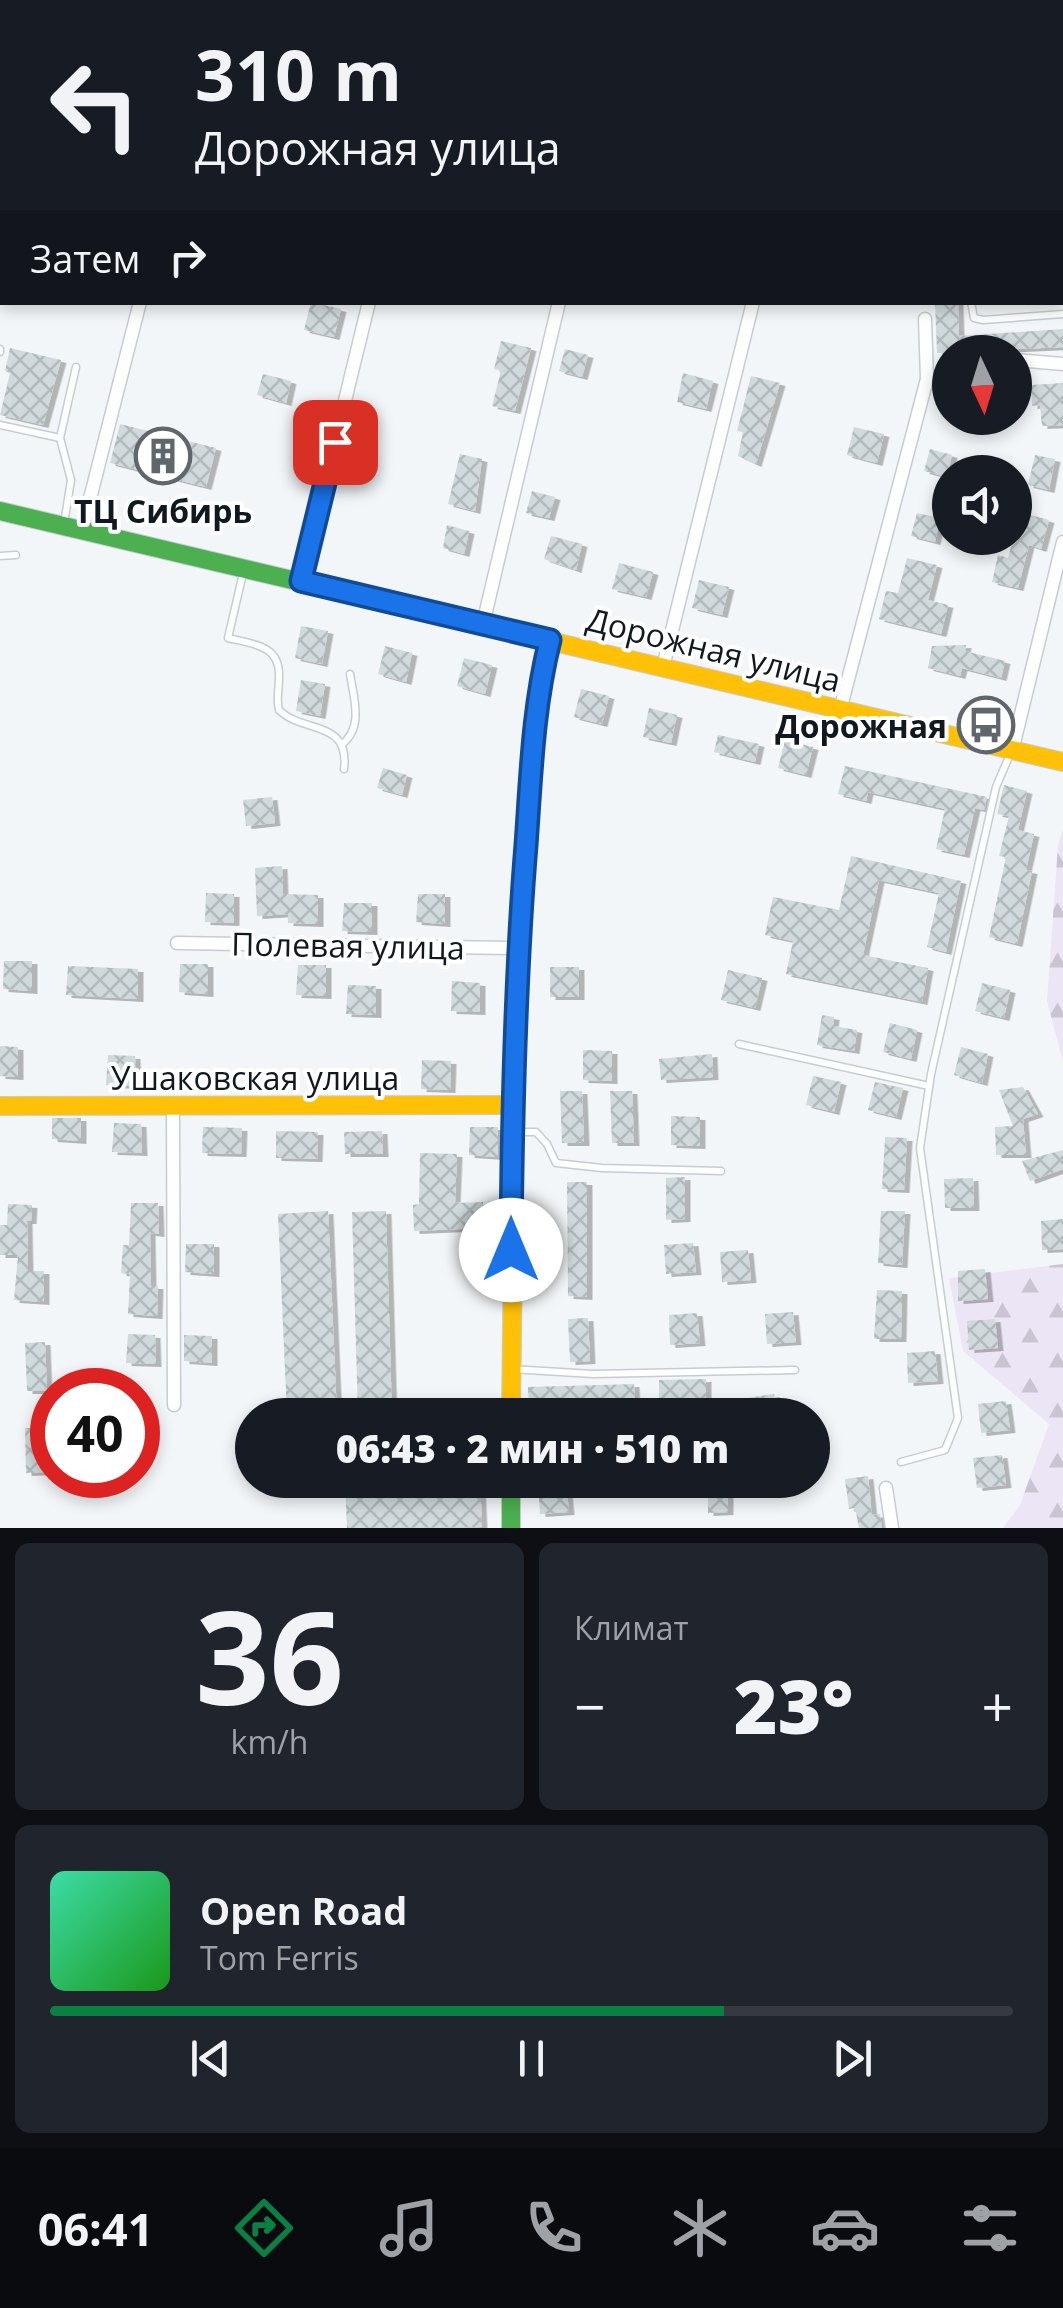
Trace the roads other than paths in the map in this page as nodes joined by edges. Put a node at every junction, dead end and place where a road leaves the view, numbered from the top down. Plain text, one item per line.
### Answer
1 (139, 305) edge
2 (368, 305) edge
3 (558, 305) edge
4 (752, 305) edge
5 (972, 305) edge
6 (1063, 314) edge
7 (925, 319) dead end
8 (1032, 361) edge
9 (1063, 364) edge
10 (76, 367) dead end
11 (0, 425) edge
12 (60, 438) junction
13 (0, 511) edge
14 (73, 528) junction
15 (1063, 542) edge
16 (16, 555) dead end
17 (0, 556) edge
18 (244, 568) junction
19 (301, 581) junction
20 (493, 626) junction
21 (550, 640) junction
22 (584, 648) junction
23 (663, 667) junction
24 (350, 674) dead end
25 (537, 692) junction
26 (840, 710) junction
27 (341, 746) junction
28 (1012, 751) junction
29 (1063, 762) edge
30 (344, 769) dead end
31 (177, 943) dead end
32 (518, 948) junction
33 (738, 1044) dead end
34 (929, 1086) junction
35 (511, 1105) junction
36 (0, 1106) edge
37 (174, 1107) junction
38 (511, 1132) junction
39 (721, 1171) dead end
40 (510, 1369) junction
41 (795, 1370) dead end
42 (511, 1398) edge
43 (174, 1405) dead end
44 (900, 1462) dead end
45 (886, 1488) dead end
46 (511, 1498) edge
47 (510, 1528) edge
48 (892, 1528) edge

1 - 14 street
2 - 19 street
3 - 20 street
4 - 23 street
5 - 6 lane
7 - 26 street
8 - 9 street
10 - 12 lane
11 - 12 lane
12 - 14 lane
13 - 14 street, Дорожная улица
14 - 18 street, Дорожная улица
15 - 28 street
16 - 17 lane
18 - 19 street, Дорожная улица
18 - 27 lane
19 - 20 street, Дорожная улица
20 - 21 street, Дорожная улица
20 - 25 street
21 - 22 street, Дорожная улица
21 - 25 street
22 - 23 street, Дорожная улица
22 - 25 street
23 - 26 street, Дорожная улица
24 - 27 lane
25 - 32 street
26 - 28 street, Дорожная улица
27 - 30 lane
28 - 29 street, Дорожная улица
28 - 34 lane
31 - 32 street, Полевая улица
32 - 35 street
33 - 34 lane
34 - 44 lane
35 - 37 street, Ушаковская улица
35 - 38 street
36 - 37 street, Ушаковская улица
37 - 43 street
38 - 39 lane
38 - 40 street
40 - 41 lane
40 - 42 street
45 - 48 street
46 - 47 street

